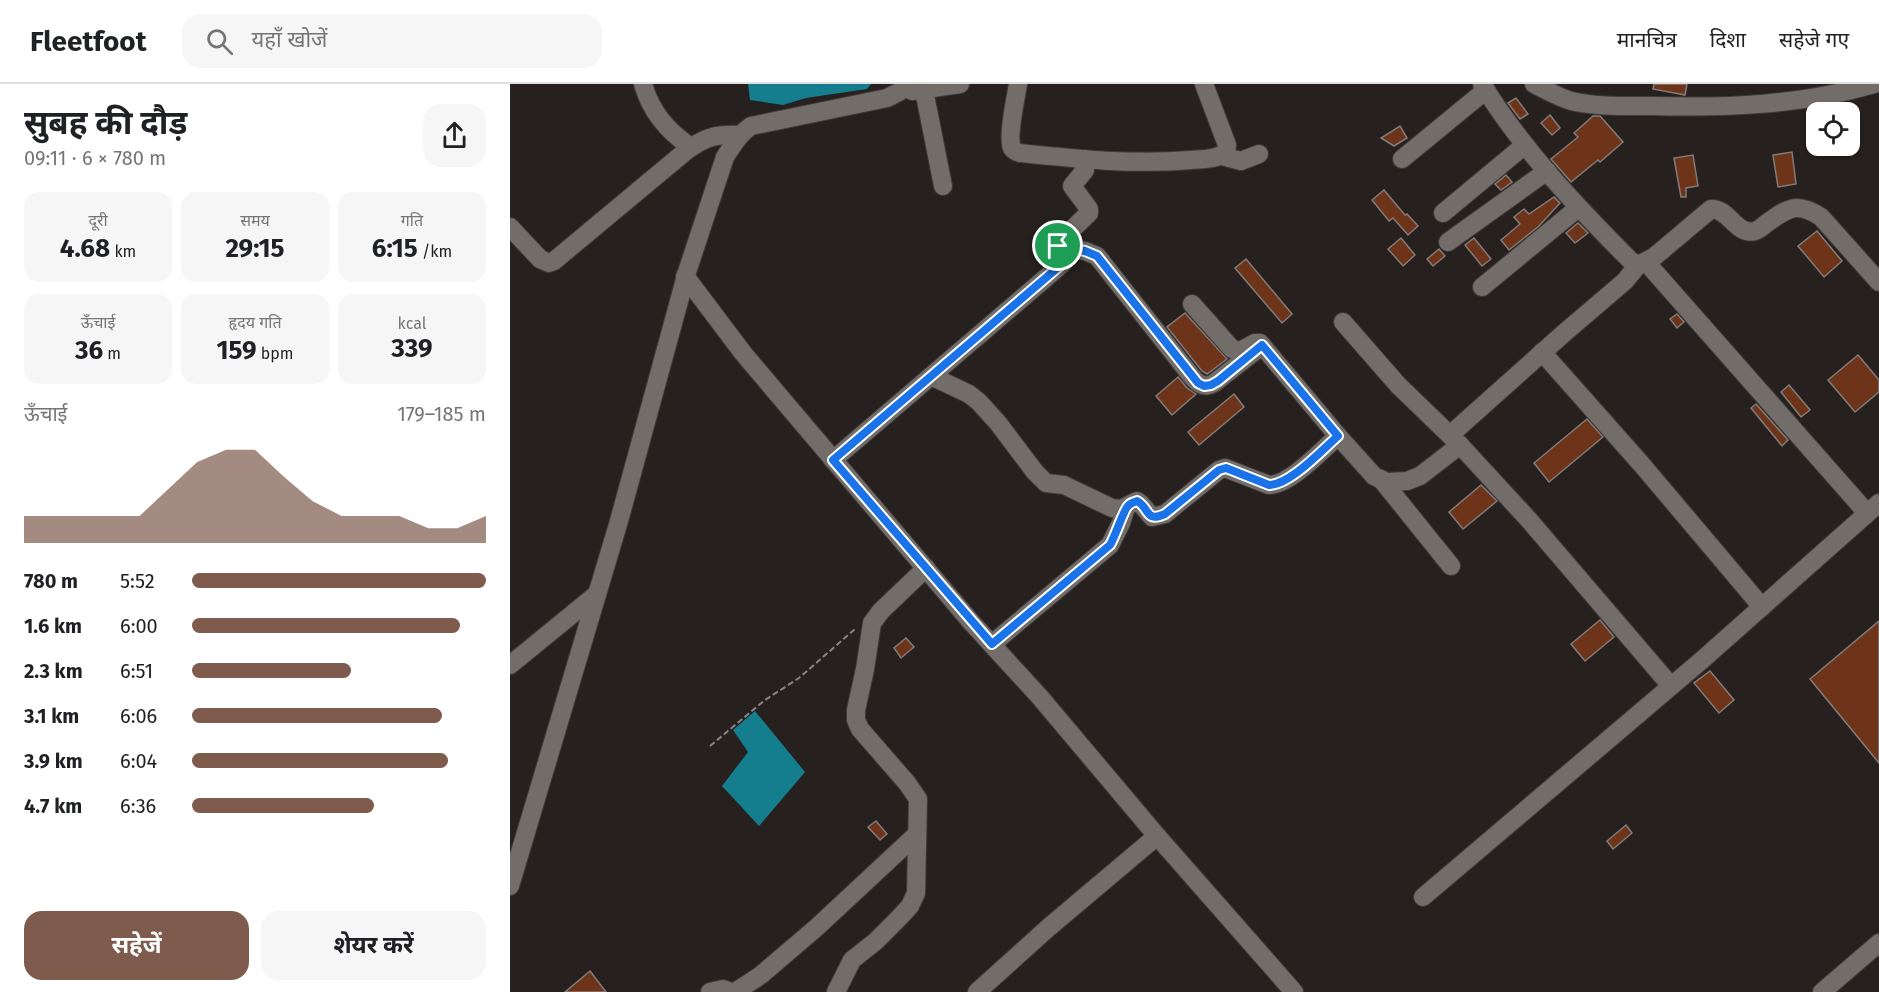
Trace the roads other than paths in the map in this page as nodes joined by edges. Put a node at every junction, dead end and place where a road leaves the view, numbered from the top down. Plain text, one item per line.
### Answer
1 (643, 84) edge
2 (960, 84) edge
3 (1018, 84) edge
4 (1204, 84) edge
5 (1533, 84) edge
6 (1874, 84) edge
7 (1484, 87) edge
8 (909, 89) edge
9 (740, 135) junction
10 (690, 147) junction
11 (1520, 149) dead end
12 (1259, 154) dead end
13 (1222, 156) junction
14 (1085, 159) junction
15 (1402, 159) dead end
16 (1547, 171) junction
17 (944, 186) dead end
18 (1578, 208) junction
19 (1443, 213) dead end
20 (510, 227) edge
21 (1448, 242) dead end
22 (1058, 246) junction
23 (1642, 263) junction
24 (686, 276) junction
25 (1879, 282) edge
26 (1482, 287) dead end
27 (1192, 304) dead end
28 (1343, 322) dead end
29 (1262, 345) junction
30 (1542, 352) junction
31 (931, 376) junction
32 (1338, 436) junction
33 (1455, 440) junction
34 (833, 460) junction
35 (1381, 479) junction
36 (1126, 507) junction
37 (1873, 508) edge
38 (1451, 566) dead end
39 (926, 568) junction
40 (597, 594) junction
41 (1762, 607) junction
42 (992, 644) junction
43 (510, 665) edge
44 (1671, 686) junction
45 (918, 834) junction
46 (1157, 836) junction
47 (510, 885) edge
48 (1423, 897) dead end
49 (1879, 943) edge
50 (710, 992) edge
51 (733, 992) edge
52 (836, 992) edge
53 (977, 992) edge
54 (1294, 992) edge
55 (1822, 992) edge

1 - 10 street
2 - 8 street
3 - 14 street
4 - 13 street
5 - 6 street
7 - 15 street
7 - 16 street
8 - 9 street
8 - 17 street
9 - 10 street
9 - 24 street
10 - 20 street
11 - 19 street
12 - 13 street
13 - 14 street
14 - 22 street
16 - 18 street
16 - 21 street
18 - 23 street
18 - 26 street
22 - 29 street
22 - 31 street
23 - 25 street
23 - 30 street
23 - 37 street
24 - 34 street
24 - 40 street
27 - 29 street
28 - 33 street
29 - 32 street
30 - 33 street
30 - 41 street
31 - 34 street
31 - 36 street
32 - 35 street
32 - 36 street
33 - 35 street
33 - 44 street
34 - 39 street
35 - 38 street
36 - 42 street
37 - 41 street
39 - 42 street
39 - 45 street
40 - 43 street
40 - 47 street
41 - 44 street
42 - 46 street
44 - 48 street
45 - 51 street
45 - 52 street
46 - 53 street
46 - 54 street
49 - 55 street
50 - 51 street

